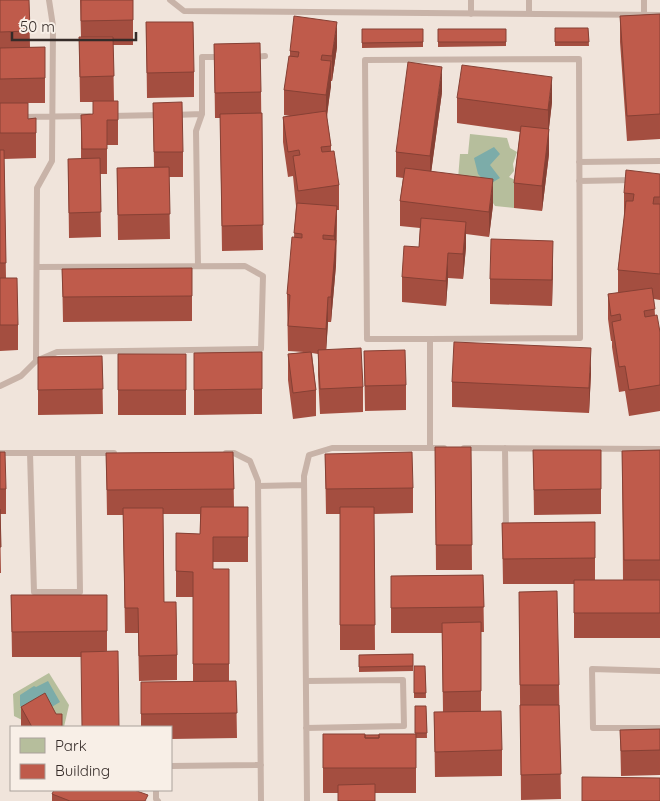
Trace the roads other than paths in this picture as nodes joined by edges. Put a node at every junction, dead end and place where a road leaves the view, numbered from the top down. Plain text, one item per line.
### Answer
1 (49, 0) edge
2 (170, 0) edge
3 (471, 0) edge
4 (529, 0) edge
5 (644, 0) edge
6 (471, 14) junction
7 (529, 14) junction
8 (644, 15) junction
9 (660, 15) edge
10 (247, 56) edge
11 (265, 56) dead end
12 (229, 57) edge
13 (202, 114) junction
14 (92, 116) edge
15 (102, 116) edge
16 (17, 117) edge
17 (52, 117) junction
18 (660, 161) edge
19 (579, 162) junction
20 (642, 180) edge
21 (579, 181) junction
22 (198, 266) junction
23 (37, 267) junction
24 (430, 339) junction
25 (36, 361) junction
26 (0, 386) edge
27 (430, 448) junction
28 (449, 448) edge
29 (458, 448) edge
30 (505, 448) junction
31 (660, 449) edge
32 (0, 453) edge
33 (30, 453) junction
34 (78, 453) junction
35 (117, 453) edge
36 (215, 453) edge
37 (304, 485) junction
38 (258, 486) junction
39 (506, 536) edge
40 (660, 671) edge
41 (306, 681) junction
42 (306, 728) junction
43 (660, 728) edge
44 (260, 765) junction
45 (172, 766) edge
46 (261, 801) edge
47 (307, 801) edge

1 - 17 lane
2 - 6 lane
3 - 6 lane
4 - 7 lane
5 - 8 lane
6 - 7 lane
7 - 8 lane
8 - 9 lane
10 - 11 lane
12 - 13 lane
13 - 15 lane
13 - 22 lane
14 - 17 lane
16 - 17 lane
17 - 23 lane
18 - 19 lane
19 - 21 lane
19 - 24 lane
20 - 21 lane
21 - 24 lane
22 - 23 lane
22 - 25 lane
23 - 25 lane
24 - 27 lane
25 - 26 lane
27 - 28 lane
27 - 37 lane
29 - 30 lane
30 - 31 lane
30 - 39 lane
32 - 33 lane
33 - 34 lane
33 - 34 lane
34 - 35 lane
36 - 38 lane
37 - 38 lane
37 - 41 lane
38 - 44 lane
40 - 43 lane
41 - 42 lane
41 - 42 lane
42 - 47 lane
44 - 45 lane
44 - 46 lane

